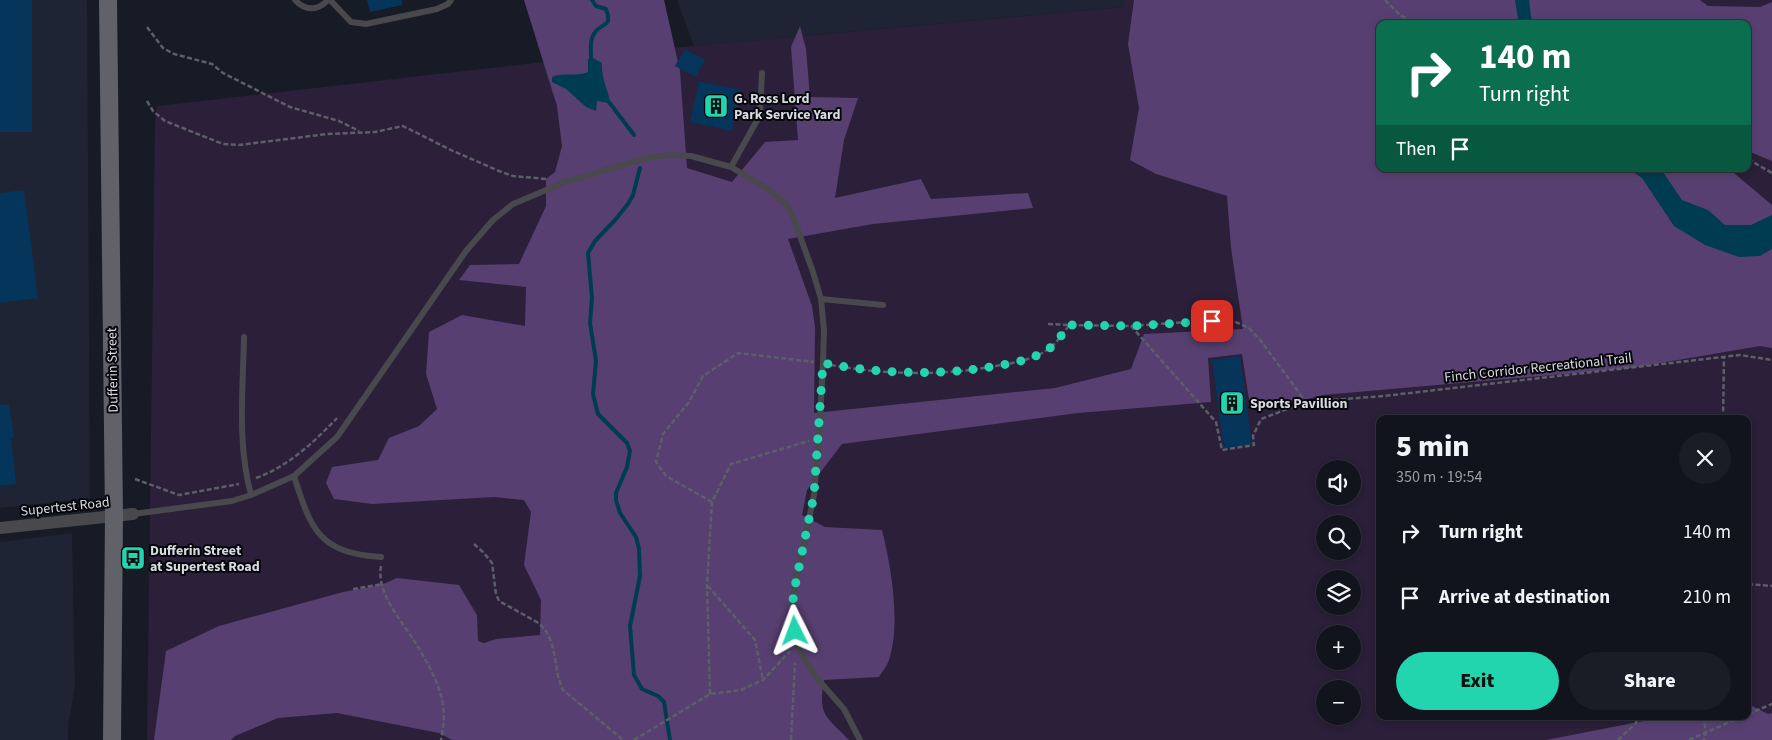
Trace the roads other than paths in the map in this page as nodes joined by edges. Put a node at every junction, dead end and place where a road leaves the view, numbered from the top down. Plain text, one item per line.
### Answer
1 (108, 0) edge
2 (295, 0) edge
3 (329, 0) edge
4 (451, 0) edge
5 (762, 72) dead end
6 (731, 167) junction
7 (821, 299) junction
8 (883, 305) dead end
9 (244, 337) dead end
10 (294, 476) junction
11 (251, 495) junction
12 (133, 514) joint
13 (114, 515) junction
14 (0, 528) edge
15 (381, 557) road end
16 (112, 740) edge
17 (860, 740) edge

1 - 13 main road, Dufferin Street
2 - 3 lane
3 - 4 lane
5 - 6 lane
6 - 7 lane
6 - 10 lane
7 - 8 lane
7 - 17 lane
9 - 11 lane
10 - 11 lane
10 - 15 lane
11 - 12 lane
12 - 13 street, Supertest Road
13 - 14 street, Supertest Road
13 - 16 main road, Dufferin Street

